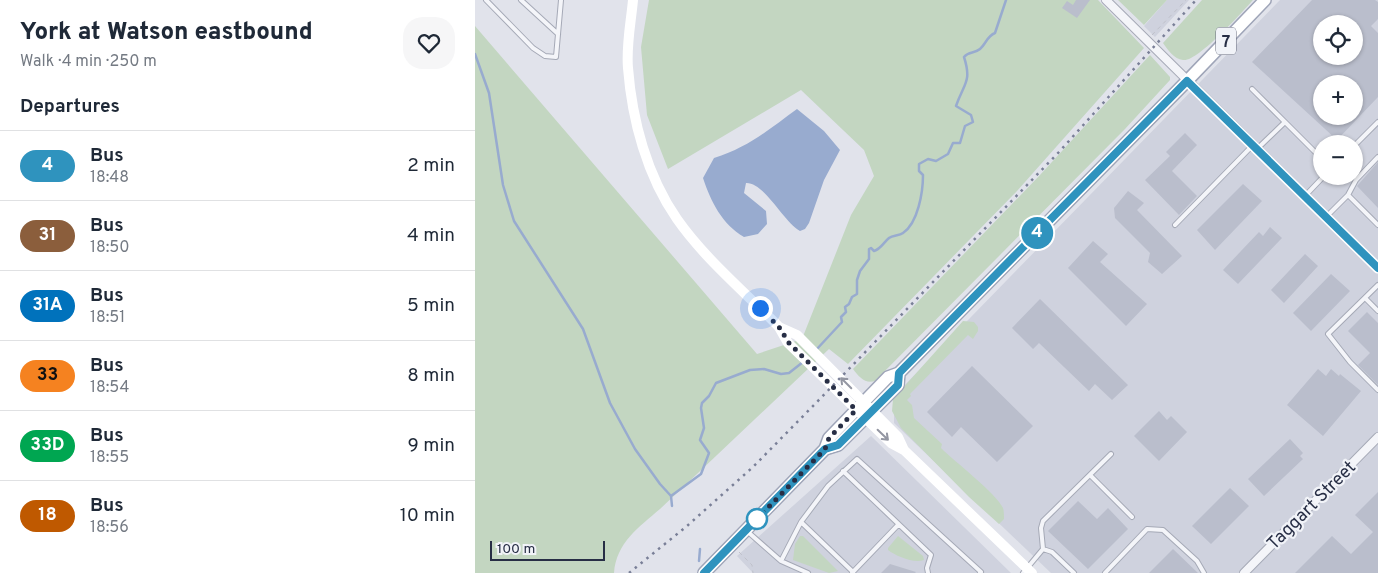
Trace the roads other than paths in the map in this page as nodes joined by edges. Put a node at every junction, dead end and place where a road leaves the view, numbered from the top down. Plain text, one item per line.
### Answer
1 (486, 0) edge
2 (521, 0) edge
3 (561, 0) edge
4 (633, 0) edge
5 (1106, 0) edge
6 (1265, 0) edge
7 (558, 34) junction
8 (1187, 81) junction
9 (1252, 89) dead end
10 (1285, 122) junction
11 (1378, 122) edge
12 (1363, 137) edge
13 (1255, 147) junction
14 (1313, 150) edge
15 (1378, 157) edge
16 (1315, 185) edge
17 (1348, 195) junction
18 (1305, 196) junction
19 (1326, 217) junction
20 (1175, 225) dead end
21 (1378, 225) edge
22 (1378, 268) edge
23 (1378, 284) edge
24 (1365, 298) junction
25 (1378, 311) edge
26 (779, 327) junction
27 (1378, 389) edge
28 (864, 410) junction
29 (1378, 437) edge
30 (1111, 454) dead end
31 (843, 472) junction
32 (1090, 475) junction
33 (1132, 517) dead end
34 (801, 522) junction
35 (898, 525) junction
36 (746, 531) junction
37 (1043, 548) junction
38 (781, 561) junction
39 (852, 572) edge
40 (1027, 572) edge
41 (1202, 572) edge
42 (704, 573) edge
43 (808, 573) edge
44 (928, 573) edge
45 (980, 573) edge
46 (1074, 573) edge
47 (1105, 573) edge
48 (1244, 573) edge

1 - 7 lane
2 - 7 lane
3 - 7 lane
4 - 26 main road
5 - 8 street
6 - 8 main road, 7
8 - 13 street
8 - 28 main road, 7
9 - 10 lane
10 - 13 lane
10 - 14 lane
11 - 12 lane
13 - 18 street
13 - 20 lane
15 - 17 lane
16 - 18 lane
17 - 19 lane
17 - 21 lane
18 - 19 street
19 - 22 street
23 - 24 lane
24 - 25 lane
24 - 27 lane
26 - 28 main road
28 -> 26 main road
28 - 36 main road, 7
28 - 40 main road
29 - 48 street, Taggart Street
30 - 32 lane
31 - 34 lane
31 - 35 lane
31 - 45 lane
32 - 33 lane
32 - 37 lane
34 - 38 lane
34 - 39 lane
35 - 39 lane
35 - 44 lane
36 - 38 lane
36 - 42 main road, 7
37 - 40 lane
37 - 46 lane
38 - 43 lane
41 - 47 lane

